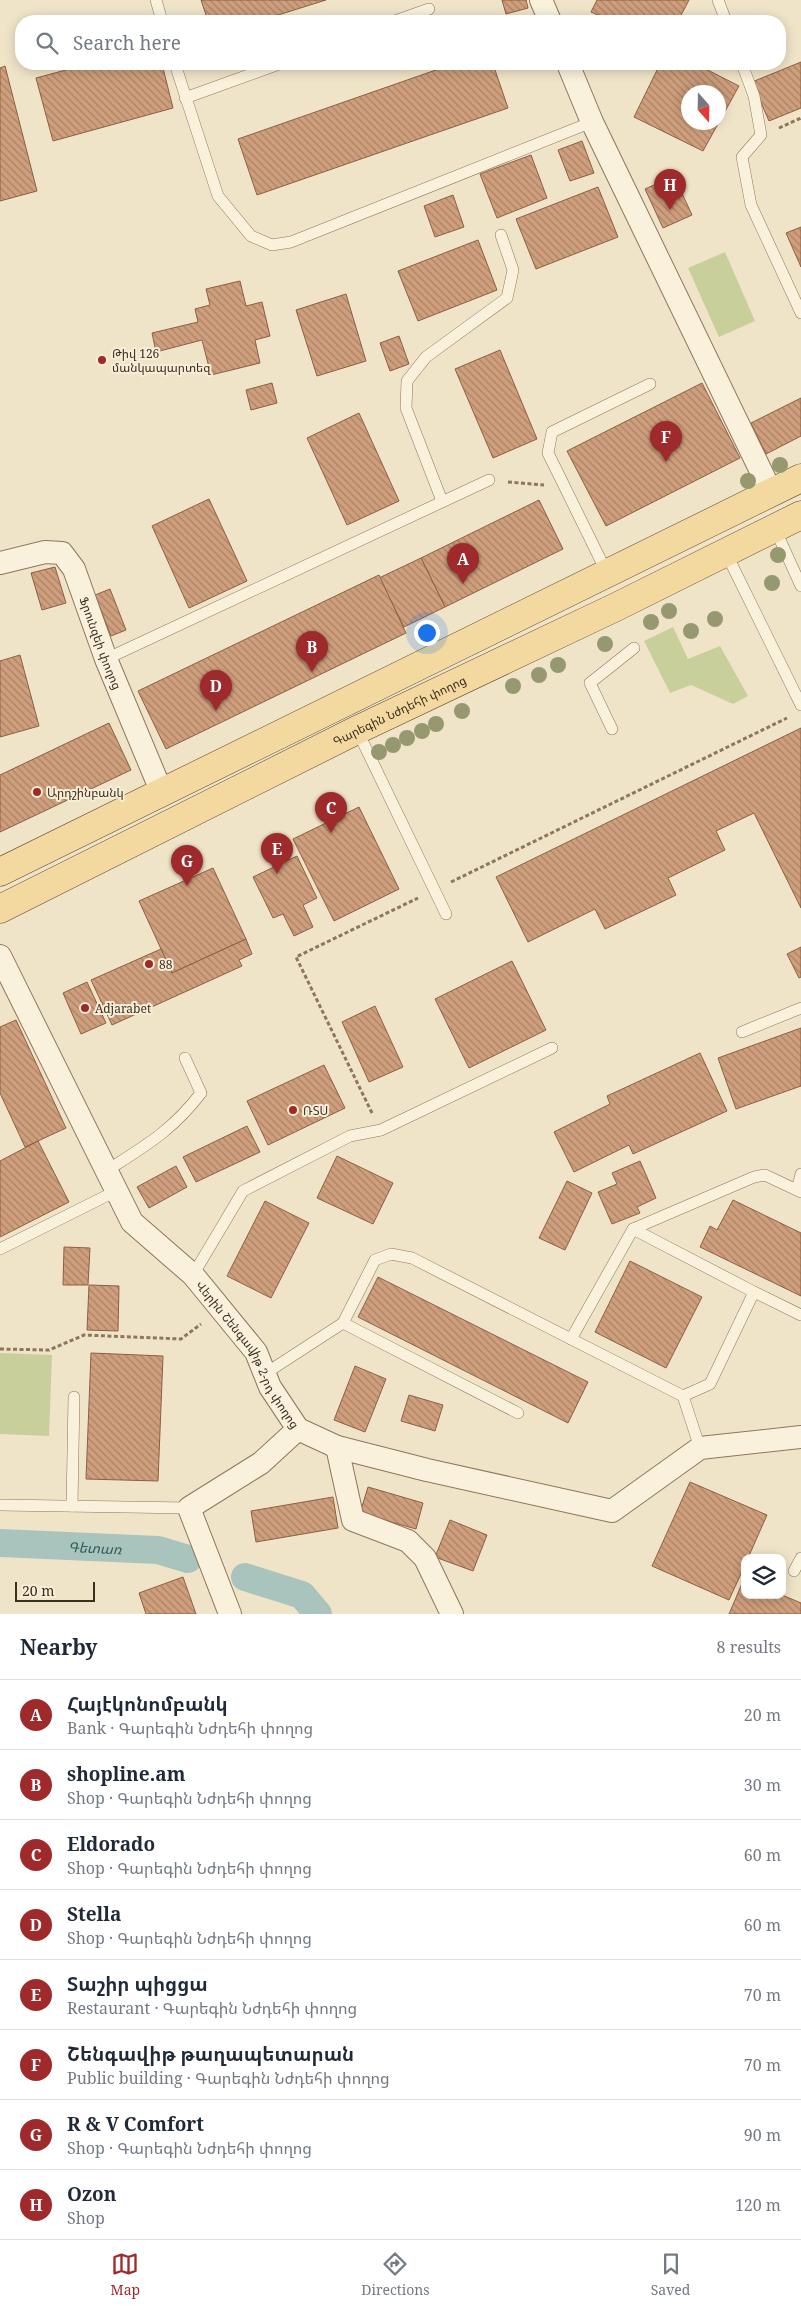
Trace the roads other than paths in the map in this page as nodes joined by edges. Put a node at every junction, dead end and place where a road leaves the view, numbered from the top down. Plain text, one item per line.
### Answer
1 (156, 0) edge
2 (541, 0) edge
3 (718, 0) edge
4 (429, 9) dead end
5 (160, 15) edge
6 (412, 15) edge
7 (547, 15) edge
8 (724, 15) edge
9 (177, 70) edge
10 (262, 70) edge
11 (570, 70) edge
12 (744, 70) edge
13 (185, 98) junction
14 (592, 122) junction
15 (501, 235) dead end
16 (801, 313) edge
17 (650, 384) dead end
18 (801, 478) edge
19 (489, 480) road end
20 (772, 494) junction
21 (442, 501) junction
22 (801, 515) edge
23 (775, 528) junction
24 (726, 553) junction
25 (0, 563) edge
26 (608, 574) junction
27 (801, 586) edge
28 (634, 648) dead end
29 (106, 659) junction
30 (801, 705) edge
31 (612, 729) dead end
32 (357, 730) junction
33 (162, 793) junction
34 (0, 872) edge
35 (0, 909) edge
36 (446, 914) dead end
37 (0, 956) edge
38 (801, 1008) edge
39 (742, 1032) dead end
40 (552, 1048) dead end
41 (185, 1058) dead end
42 (106, 1171) junction
43 (801, 1174) edge
44 (799, 1191) edge
45 (116, 1192) junction
46 (633, 1229) junction
47 (0, 1249) edge
48 (193, 1274) junction
49 (754, 1292) junction
50 (801, 1315) edge
51 (343, 1324) junction
52 (571, 1339) junction
53 (266, 1373) junction
54 (683, 1396) junction
55 (74, 1397) dead end
56 (518, 1413) dead end
57 (298, 1428) junction
58 (801, 1437) edge
59 (337, 1447) junction
60 (700, 1448) junction
61 (0, 1505) edge
62 (72, 1506) junction
63 (189, 1508) junction
64 (801, 1558) edge
65 (794, 1571) dead end
66 (230, 1614) edge
67 (452, 1614) edge

1 - 5 lane
2 - 7 street
3 - 8 lane
4 - 6 lane
9 - 13 lane
10 - 13 lane
11 - 14 street
12 - 16 lane
13 - 14 lane
14 - 20 street
15 - 21 lane
17 - 26 lane
18 - 20 main road
19 - 21 lane
20 - 26 main road
21 - 29 lane
22 - 23 main road, Գարեգին Նժդեհի փողոց
23 - 24 main road, Գարեգին Նժդեհի փողոց
23 - 27 lane
24 - 30 lane
24 - 32 main road, Գարեգին Նժդեհի փողոց
25 - 29 street, Ֆրունզեի փողոց
26 - 33 main road
28 - 31 lane
29 - 33 street, Ֆրունզեի փողոց
32 - 35 main road, Գարեգին Նժդեհի փողոց
32 - 36 lane
33 - 34 main road
37 - 42 street, Վերին Շենգավիթ 2-րդ փողոց
38 - 39 lane
40 - 48 lane
41 - 42 lane
42 - 45 street, Վերին Շենգավիթ 2-րդ փողոց
43 - 44 lane
44 - 46 lane
45 - 47 lane
45 - 48 street, Վերին Շենգավիթ 2-րդ փողոց
46 - 49 lane
46 - 52 lane
48 - 53 street, Վերին Շենգավիթ 2-րդ փողոց
49 - 50 lane
49 - 54 lane
51 - 52 lane
51 - 53 lane
51 - 56 lane
52 - 54 lane
53 - 57 street, Վերին Շենգավիթ 2-րդ փողոց
54 - 60 lane
55 - 62 lane
57 - 59 street, Վերին Շենգավիթ 2-րդ փողոց
57 - 63 street
58 - 60 street, Վերին Շենգավիթ 2-րդ փողոց
59 - 60 street, Վերին Շենգավիթ 2-րդ փողոց
59 - 67 street
61 - 62 lane
62 - 63 lane
63 - 66 street
64 - 65 lane

